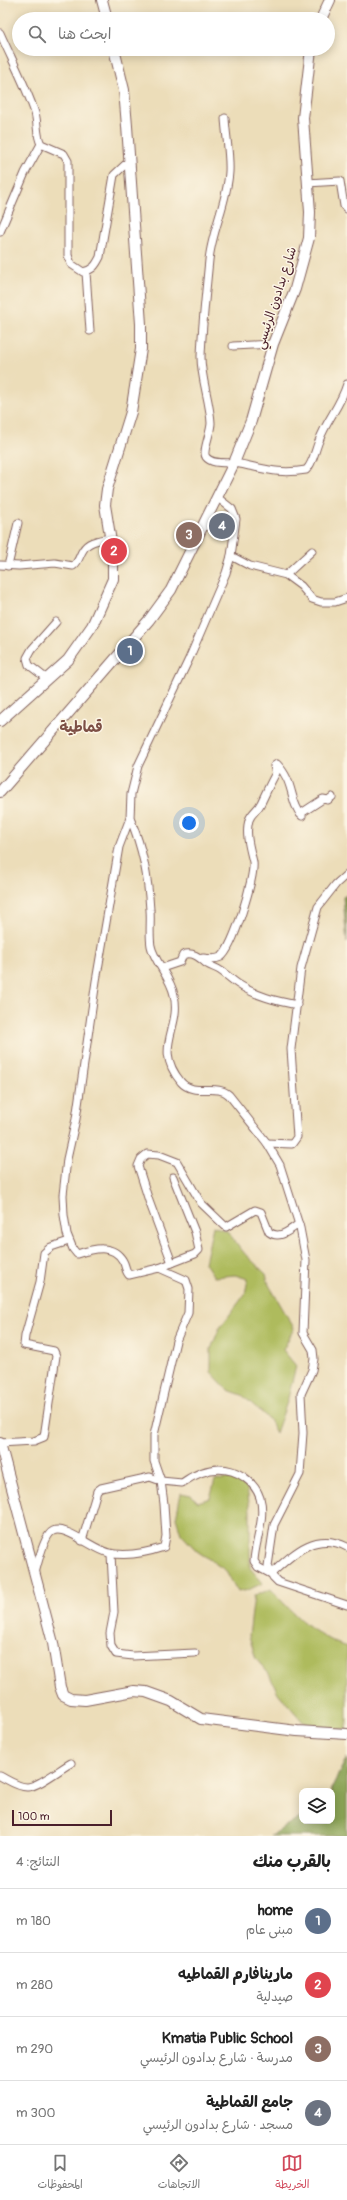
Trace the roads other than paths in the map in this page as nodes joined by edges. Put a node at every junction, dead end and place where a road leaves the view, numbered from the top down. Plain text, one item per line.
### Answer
1 (102, 0) edge
2 (330, 0) edge
3 (105, 12) edge
4 (324, 12) edge
5 (0, 33) edge
6 (116, 56) edge
7 (310, 56) edge
8 (225, 118) dead end
9 (41, 144) junction
10 (129, 161) junction
11 (344, 180) edge
12 (307, 183) junction
13 (347, 209) edge
14 (0, 232) edge
15 (86, 272) junction
16 (90, 330) dead end
17 (273, 344) junction
18 (233, 346) dead end
19 (347, 384) edge
20 (234, 463) junction
21 (218, 498) junction
22 (18, 523) dead end
23 (109, 538) junction
24 (312, 551) dead end
25 (231, 556) junction
26 (0, 565) edge
27 (8, 566) junction
28 (286, 575) junction
29 (347, 598) edge
30 (56, 622) dead end
31 (46, 679) junction
32 (0, 721) edge
33 (0, 792) edge
34 (332, 797) dead end
35 (130, 818) junction
36 (347, 874) edge
37 (203, 958) junction
38 (162, 968) junction
39 (297, 1005) junction
40 (267, 1143) junction
41 (173, 1177) dead end
42 (299, 1224) junction
43 (69, 1241) junction
44 (172, 1263) junction
45 (159, 1268) junction
46 (0, 1443) edge
47 (161, 1481) junction
48 (82, 1541) junction
49 (347, 1547) edge
50 (111, 1554) junction
51 (271, 1574) junction
52 (34, 1575) junction
53 (347, 1605) edge
54 (195, 1654) dead end
55 (347, 1734) edge
56 (71, 1763) dead end
57 (0, 1776) edge

1 - 3 main road
2 - 4 main road
5 - 9 street
6 - 10 main road
7 - 12 main road, شارع بدادون الرئيسي
8 - 20 street
9 - 14 street
9 - 15 street
10 - 15 street
10 - 23 main road
11 - 12 street
11 - 13 street
12 - 17 main road, شارع بدادون الرئيسي
15 - 16 street
17 - 18 street
17 - 20 main road, شارع بدادون الرئيسي
19 - 20 street
20 - 21 main road, شارع بدادون الرئيسي
21 - 25 street
21 - 33 main road, شارع بدادون الرئيسي
22 - 27 street
23 - 27 street
23 - 31 main road
24 - 28 street
25 - 28 street
25 - 35 street
26 - 27 street
28 - 29 street
30 - 31 street
31 - 32 main road
34 - 37 street
35 - 38 street
35 - 43 street
36 - 39 street
37 - 38 street
37 - 39 street
38 - 40 street
39 - 40 street
40 - 42 street
41 - 44 street
42 - 44 street
42 - 51 street
43 - 45 street
43 - 46 street
44 - 45 street
45 - 47 street
46 - 52 main road
47 - 48 street
47 - 50 street
47 - 51 street
48 - 50 street
48 - 52 street
49 - 51 street
50 - 54 street
51 - 53 street
52 - 55 main road
56 - 57 street

